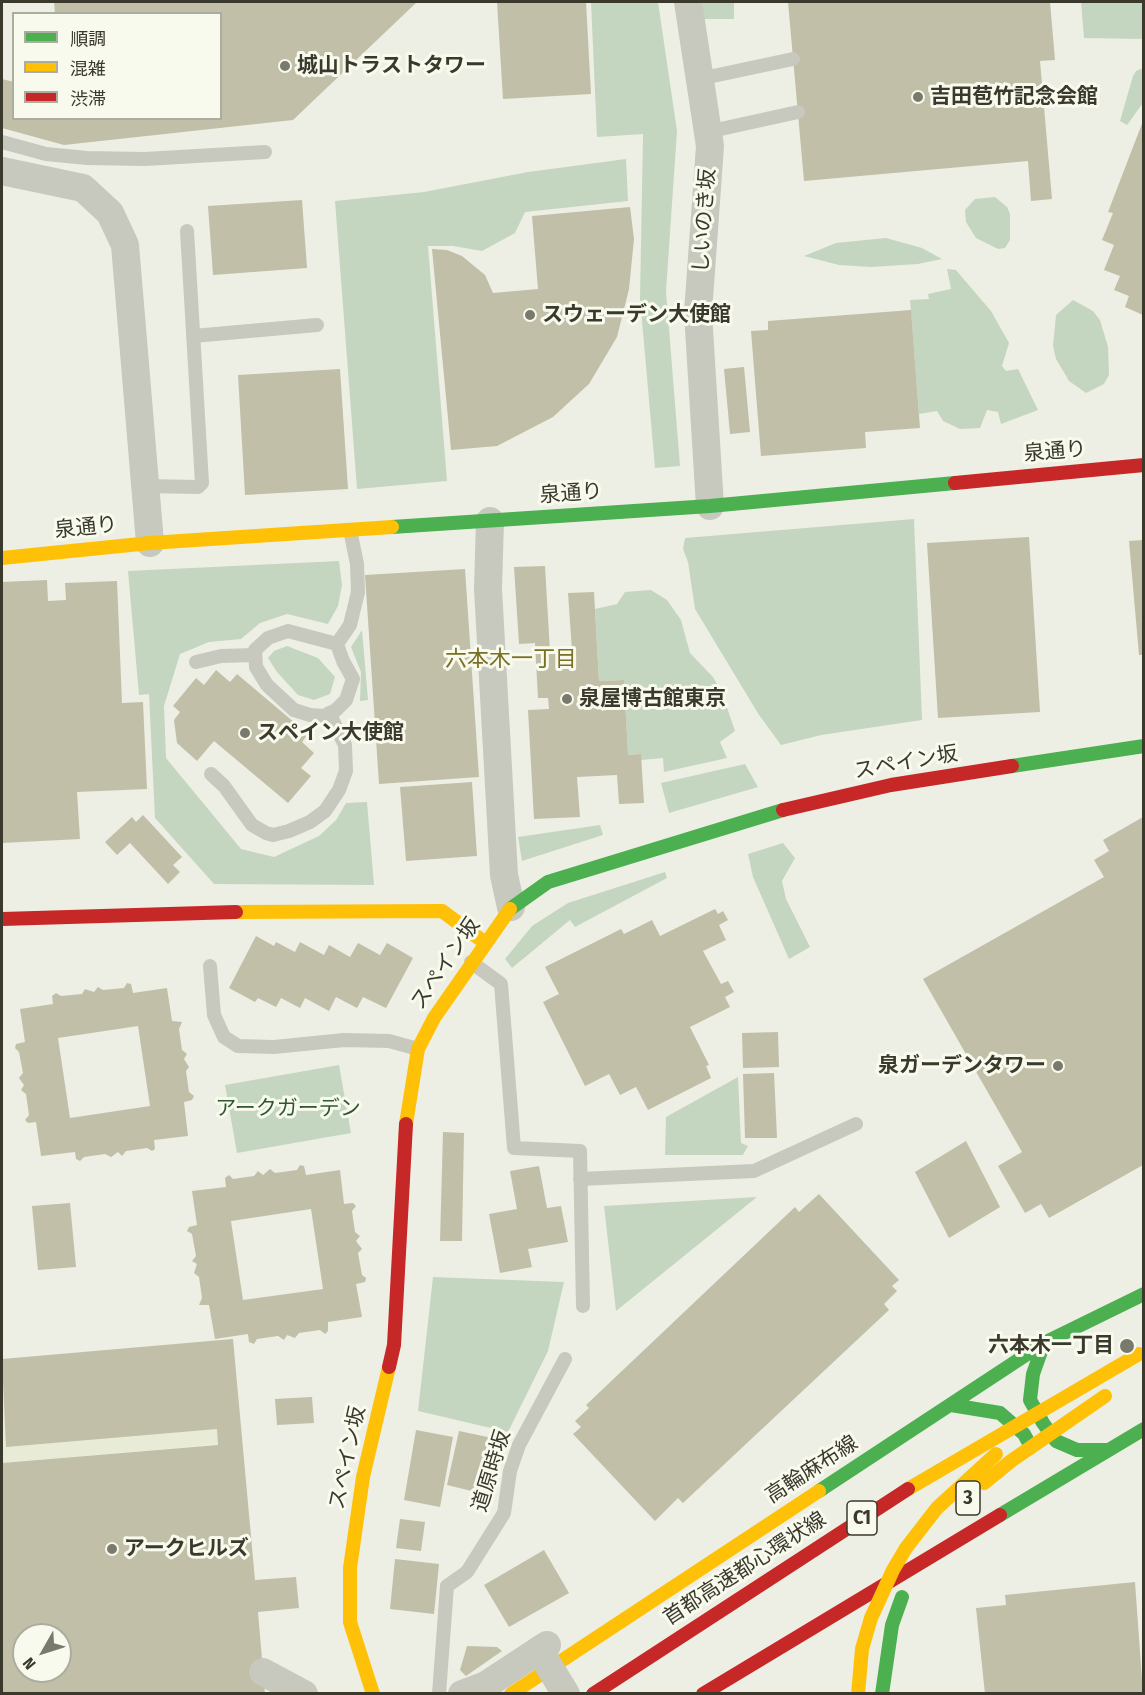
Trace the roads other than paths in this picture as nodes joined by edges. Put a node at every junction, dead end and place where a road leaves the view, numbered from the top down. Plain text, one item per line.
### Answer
1 (688, 6) edge
2 (793, 59) dead end
3 (699, 79) junction
4 (798, 112) dead end
5 (707, 132) junction
6 (2, 142) edge
7 (265, 152) dead end
8 (2, 171) edge
9 (188, 231) dead end
10 (317, 325) dead end
11 (193, 336) junction
12 (1143, 465) edge
13 (145, 486) junction
14 (710, 506) junction
15 (490, 520) junction
16 (350, 530) junction
17 (150, 543) junction
18 (2, 558) edge
19 (337, 644) junction
20 (255, 655) junction
21 (196, 662) dead end
22 (329, 713) junction
23 (1143, 746) edge
24 (211, 774) dead end
25 (511, 906) junction
26 (2, 919) edge
27 (484, 942) junction
28 (471, 962) junction
29 (210, 966) dead end
30 (418, 1049) junction
31 (856, 1124) dead end
32 (580, 1179) junction
33 (1143, 1294) edge
34 (583, 1306) dead end
35 (1044, 1342) junction
36 (565, 1359) dead end
37 (951, 1405) junction
38 (1143, 1429) edge
39 (1108, 1450) junction
40 (1033, 1463) dead end
41 (1030, 1481) dead end
42 (933, 1491) dead end
43 (1015, 1505) junction
44 (953, 1513) dead end
45 (936, 1535) dead end
46 (940, 1552) junction
47 (263, 1672) dead end
48 (304, 1694) edge
49 (373, 1694) edge
50 (439, 1694) edge
51 (462, 1694) edge
52 (511, 1694) edge
53 (566, 1694) edge
54 (593, 1694) edge
55 (703, 1694) edge
56 (858, 1694) edge
57 (871, 1694) edge
58 (882, 1694) edge

1 - 3 street, しいのき坂
2 - 3 lane
3 - 5 street, しいのき坂
4 - 5 lane
5 - 14 street, しいのき坂
6 - 7 lane
8 - 13 street
9 - 11 lane
10 - 11 lane
11 - 13 lane
12 - 14 main road, 泉通り
13 - 17 street
14 - 15 main road, 泉通り
15 - 16 main road, 泉通り
15 - 25 street
16 - 17 main road, 泉通り
16 - 19 lane
17 - 18 main road, 泉通り
19 - 20 lane
19 - 22 lane
20 - 21 lane
20 - 22 lane
22 - 24 lane
23 - 25 main road, スペイン坂
25 - 27 main road, スペイン坂
26 - 27 main road
27 - 28 main road, スペイン坂
28 - 30 main road, スペイン坂
28 - 32 lane
29 - 30 lane
30 - 49 main road, スペイン坂
31 - 32 lane
32 - 34 lane
33 - 35 main road, 高輪麻布線
35 - 37 main road, 高輪麻布線
35 - 39 main road
36 - 50 lane, 道原時坂
37 - 40 main road
37 - 52 main road, 高輪麻布線
38 - 39 main road
39 - 43 main road
41 - 43 main road
42 - 44 main road, 3, bridge
43 - 46 main road
45 - 58 main road, 3, bridge
46 - 55 main road
46 - 57 main road
47 - 48 street
51 - 53 street, bridge
54 - 56 main road, 首都高速都心環状線 / C1, bridge

